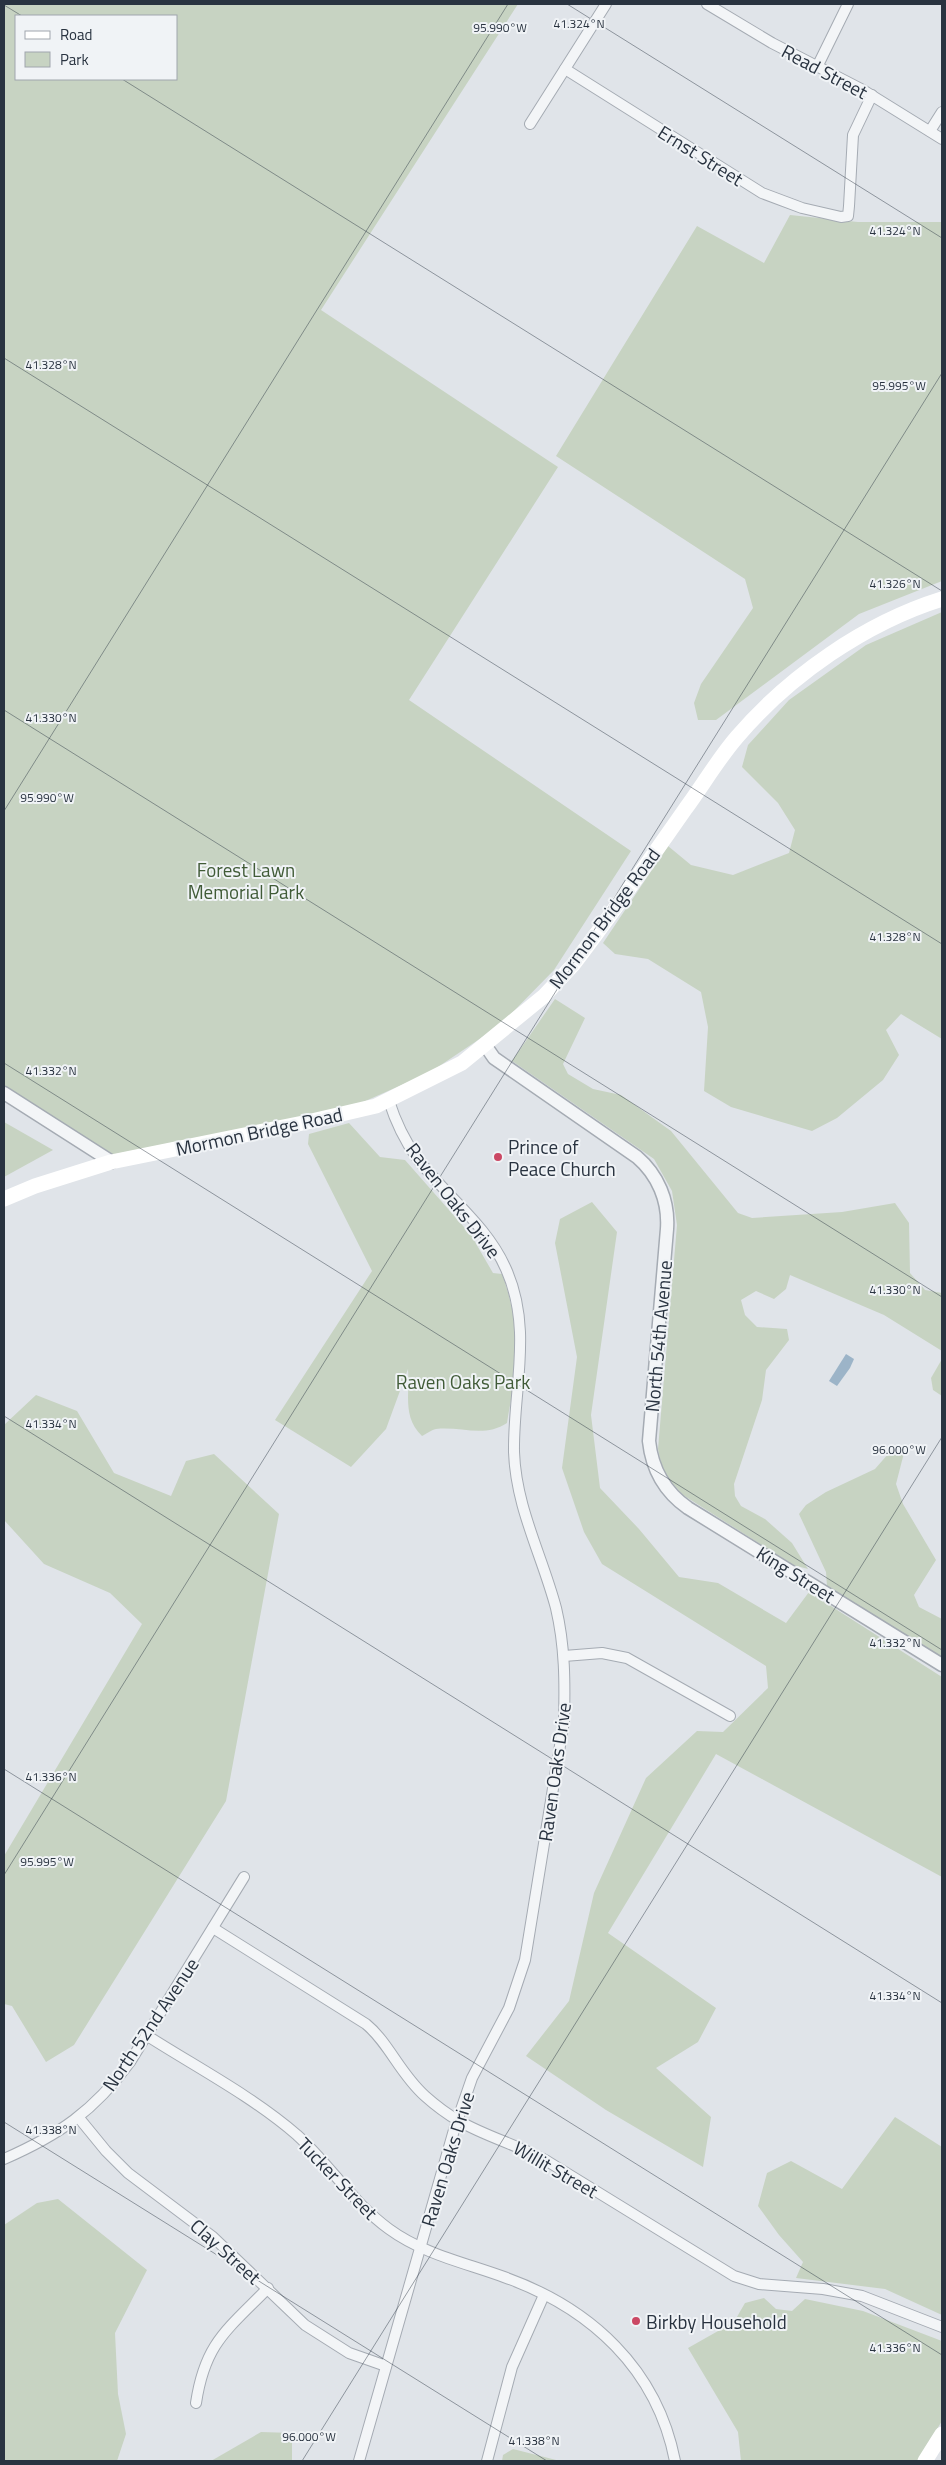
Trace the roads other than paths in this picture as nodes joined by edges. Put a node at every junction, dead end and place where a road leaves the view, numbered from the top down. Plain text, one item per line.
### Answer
1 (606, 4) edge
2 (707, 4) edge
3 (848, 4) edge
4 (818, 65) junction
5 (564, 69) junction
6 (872, 95) junction
7 (942, 112) edge
8 (530, 124) dead end
9 (930, 131) junction
10 (942, 139) edge
11 (942, 599) edge
12 (485, 1045) junction
13 (4, 1092) edge
14 (388, 1101) junction
15 (112, 1162) junction
16 (4, 1199) edge
17 (658, 1474) joint
18 (564, 1656) junction
19 (942, 1665) edge
20 (730, 1716) dead end
21 (244, 1877) dead end
22 (213, 1928) junction
23 (146, 2036) junction
24 (78, 2118) junction
25 (458, 2121) junction
26 (4, 2158) edge
27 (421, 2247) junction
28 (268, 2288) junction
29 (544, 2295) junction
30 (942, 2327) edge
31 (386, 2366) junction
32 (196, 2403) dead end
33 (942, 2434) edge
34 (360, 2461) edge
35 (487, 2461) edge
36 (675, 2461) edge
37 (925, 2461) edge

1 - 5 street
2 - 4 street, Read Street
3 - 4 street
4 - 6 street, Read Street
5 - 6 street, Ernst Street
5 - 8 street
6 - 9 street, Read Street
7 - 9 street
9 - 10 street, Read Street
11 - 12 main road, Mormon Bridge Road
12 - 14 main road, Mormon Bridge Road
12 - 17 street, North 54th Avenue
13 - 15 street
14 - 15 main road, Mormon Bridge Road
14 - 18 street, Raven Oaks Drive
15 - 16 main road, Mormon Bridge Road
17 - 19 street, King Street
18 - 20 street
18 - 25 street, Raven Oaks Drive
21 - 22 street, North 52nd Avenue
22 - 23 street, North 52nd Avenue
22 - 25 street, Willit Street
23 - 24 street, North 52nd Avenue
23 - 27 street, Tucker Street
24 - 26 street, North 52nd Avenue
24 - 28 street, Clay Street
25 - 27 street, Raven Oaks Drive
25 - 30 street, Willit Street
27 - 29 street, Tucker Street
27 - 31 street, Raven Oaks Drive
28 - 31 street, Clay Street
28 - 32 street
29 - 35 street
29 - 36 street, Tucker Street
31 - 34 street, Raven Oaks Drive
33 - 37 main road

